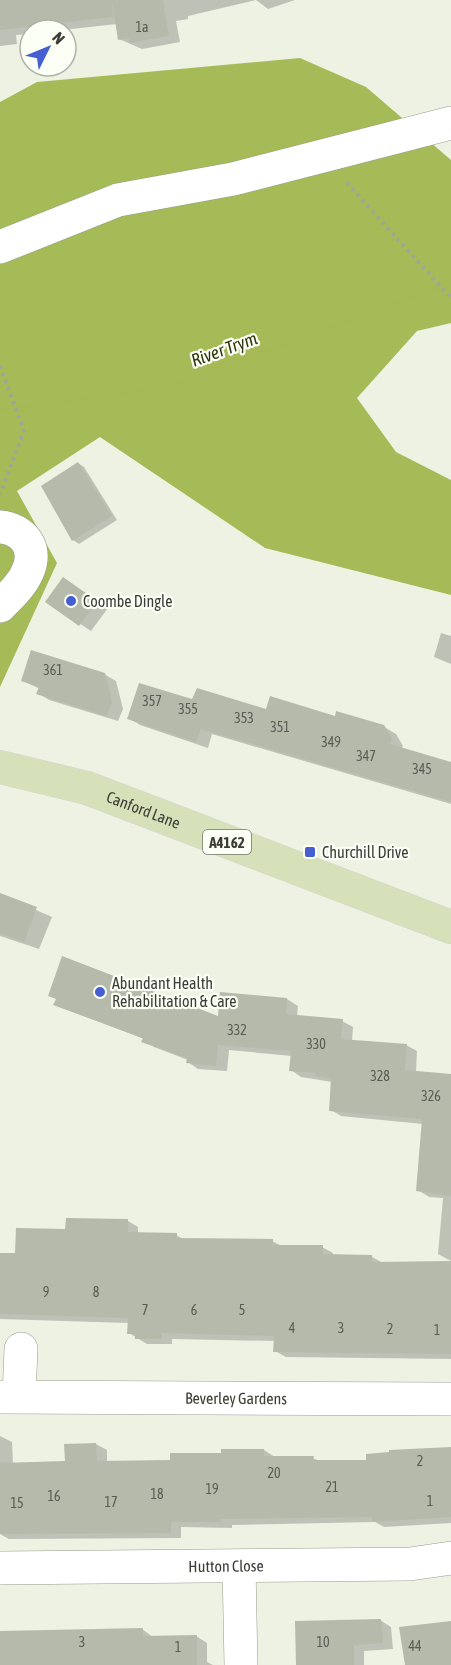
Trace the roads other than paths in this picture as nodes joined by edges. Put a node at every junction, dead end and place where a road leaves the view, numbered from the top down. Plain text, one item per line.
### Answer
1 (451, 123) edge
2 (0, 247) edge
3 (0, 527) edge
4 (0, 606) edge
5 (0, 767) edge
6 (451, 927) edge
7 (21, 1348) dead end
8 (10, 1396) edge
9 (451, 1399) edge
10 (451, 1558) edge
11 (239, 1567) junction
12 (0, 1568) edge
13 (241, 1665) edge

1 - 2 street
3 - 4 street
5 - 6 main road, Canford Lane / A4162
7 - 8 street, Beverley Gardens
8 - 9 street, Beverley Gardens
10 - 11 street, Hutton Close
11 - 12 street, Hutton Close
11 - 13 street

